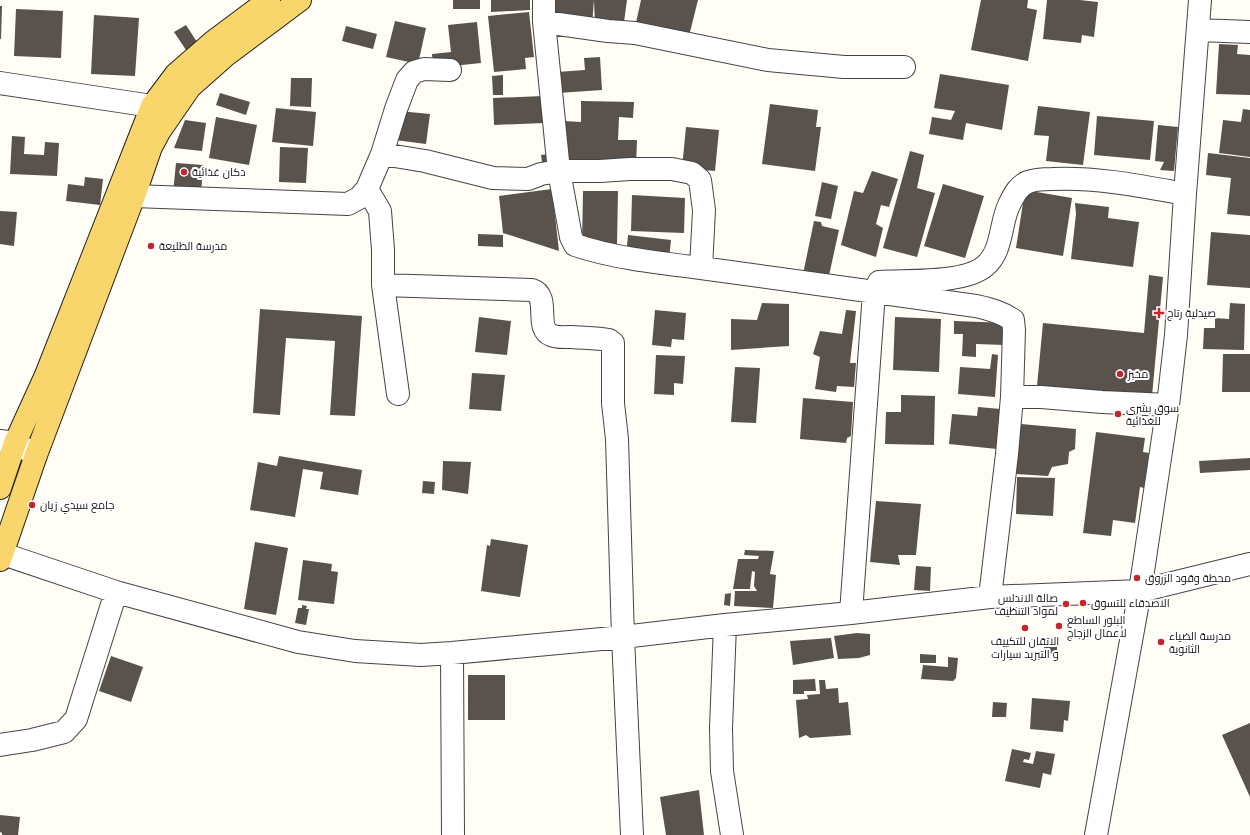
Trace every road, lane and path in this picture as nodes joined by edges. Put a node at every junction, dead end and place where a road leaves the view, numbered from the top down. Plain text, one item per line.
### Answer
1 (269, 0) edge
2 (300, 0) edge
3 (544, 0) edge
4 (1200, 0) edge
5 (544, 22) junction
6 (1198, 30) junction
7 (1250, 32) edge
8 (904, 67) dead end
9 (450, 70) dead end
10 (0, 83) edge
11 (160, 112) junction
12 (382, 154) junction
13 (559, 171) junction
14 (367, 189) junction
15 (1185, 194) junction
16 (134, 196) junction
17 (701, 268) junction
18 (383, 285) junction
19 (874, 292) junction
20 (398, 394) dead end
21 (1012, 397) junction
22 (1168, 405) junction
23 (8, 442) edge
24 (36, 455) junction
25 (0, 488) edge
26 (1, 556) edge
27 (1250, 564) edge
28 (1140, 591) junction
29 (116, 592) junction
30 (990, 597) junction
31 (851, 613) junction
32 (725, 625) junction
33 (623, 637) junction
34 (452, 653) junction
35 (0, 745) edge
36 (453, 835) edge
37 (632, 835) edge
38 (732, 835) edge
39 (1096, 835) edge

1 - 11 main road
2 - 11 main road
3 - 5 street
4 - 6 street
5 - 8 street
5 - 13 street
6 - 7 street
6 - 15 street
9 - 12 street
10 - 11 street
11 - 16 main road
11 - 23 main road
12 - 13 street
12 - 14 street
13 - 17 street
13 - 17 street
14 - 16 street
14 - 18 street
15 - 19 street
15 - 22 street
16 - 24 main road
17 - 19 street
18 - 20 street
18 - 33 street
19 - 21 street
19 - 31 street
21 - 22 street
21 - 30 street
22 - 28 street
23 - 24 street
23 - 25 main road
24 - 26 main road
26 - 29 street
27 - 28 street
28 - 30 street
28 - 39 street
29 - 34 street
29 - 35 street
30 - 31 street
31 - 32 street
32 - 33 street
32 - 38 street
33 - 34 street
33 - 37 street
34 - 36 street

